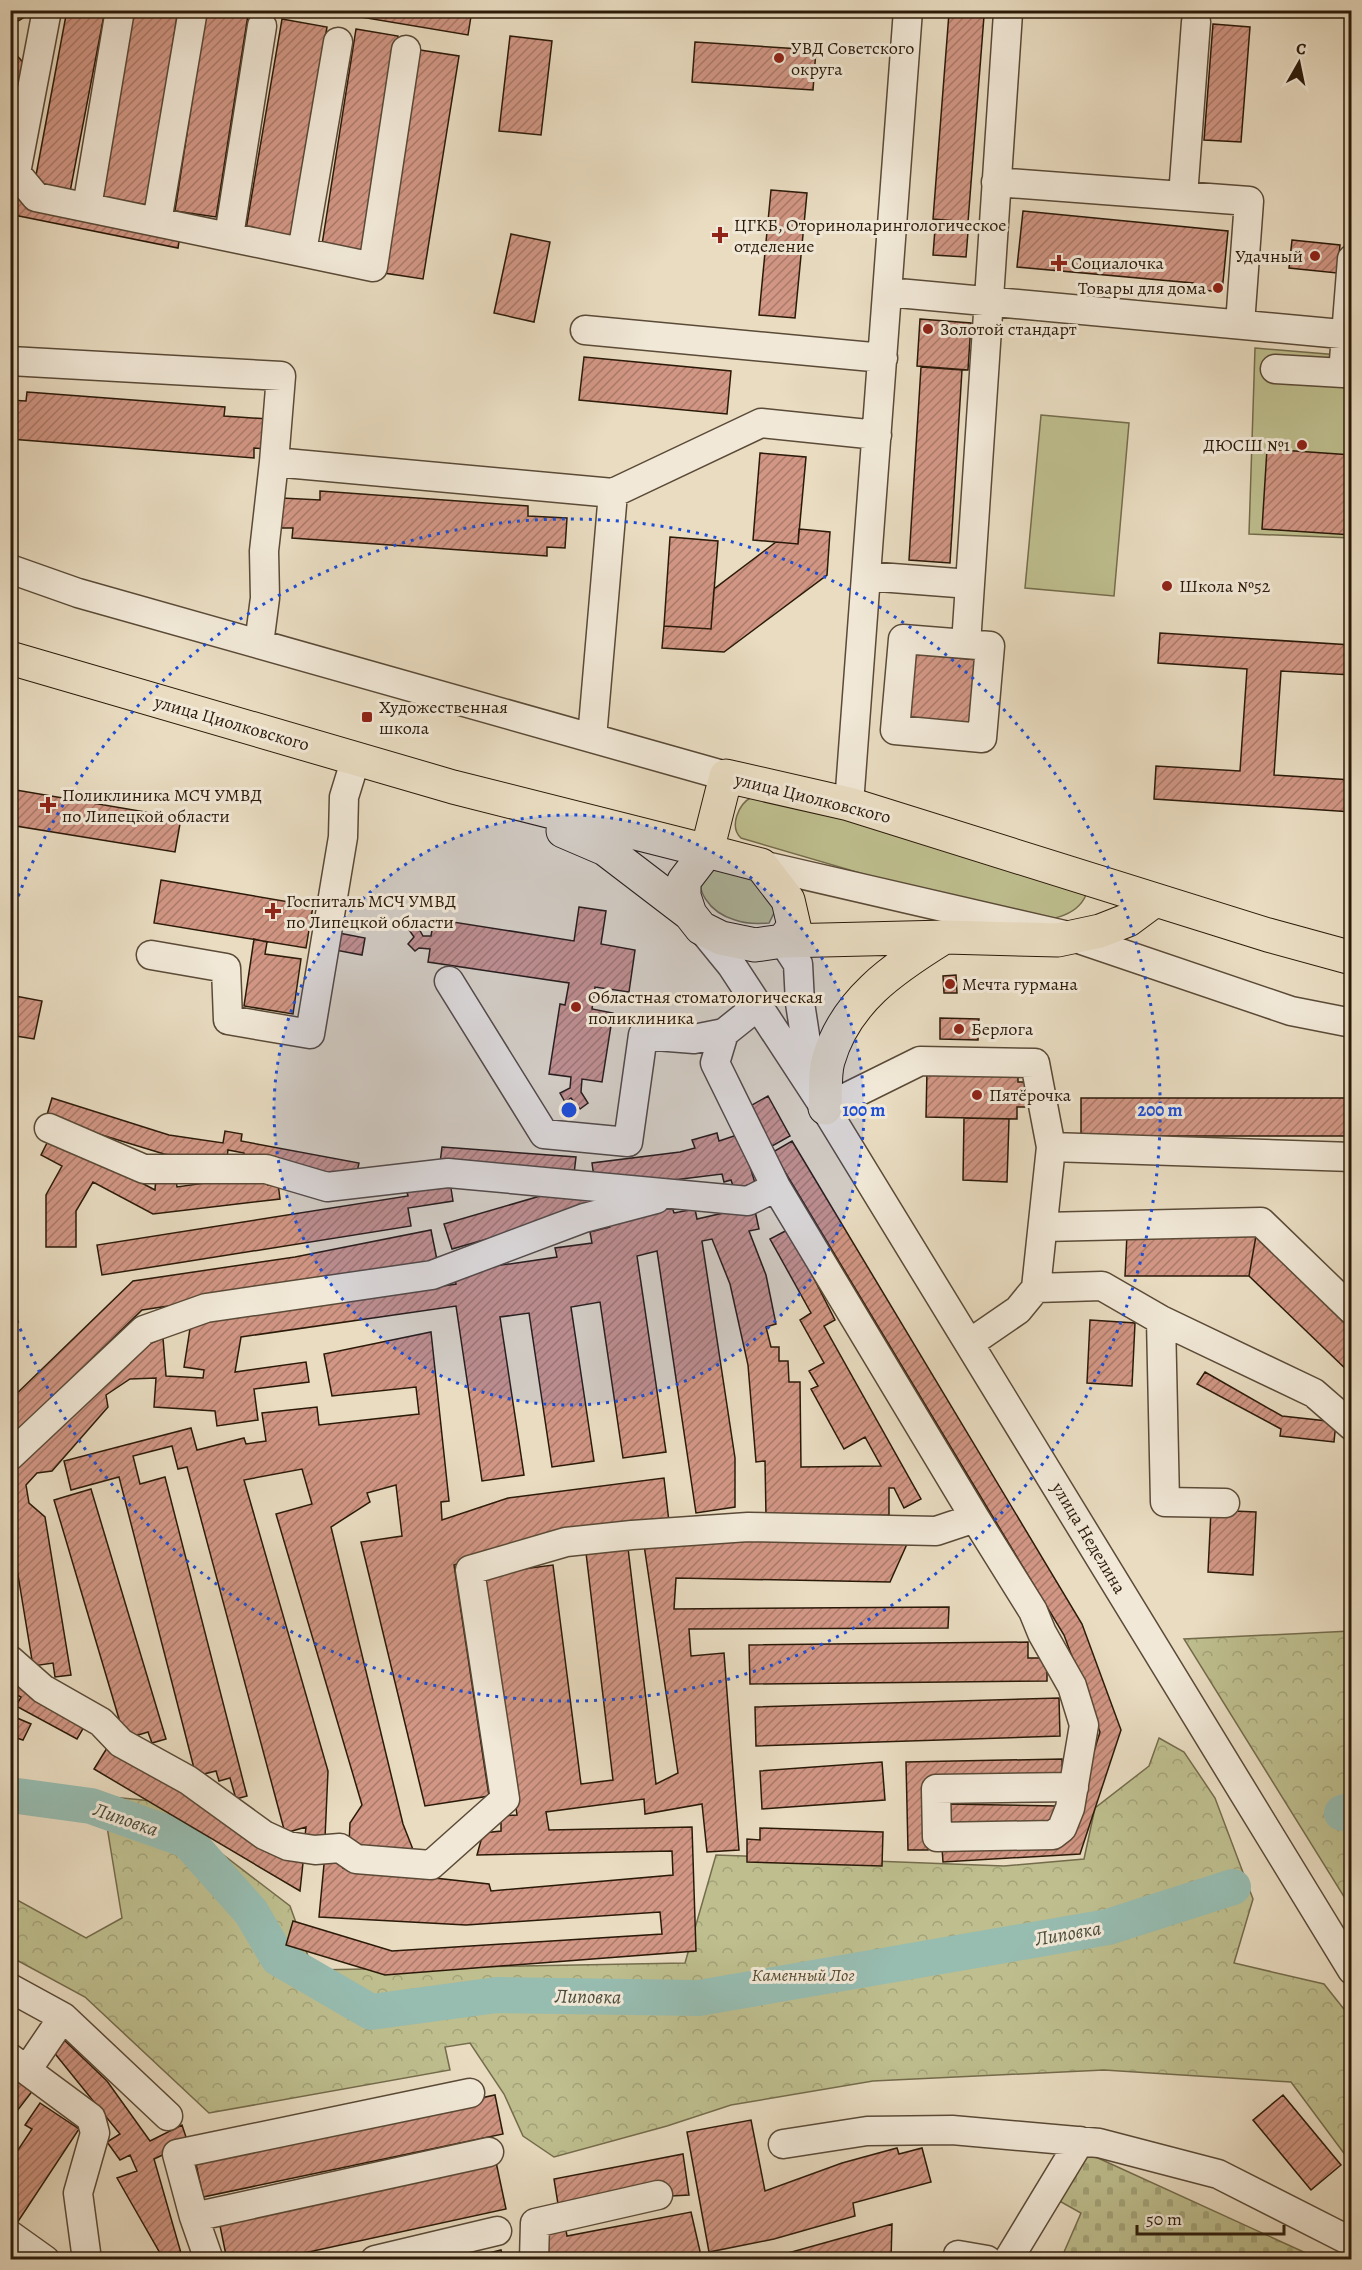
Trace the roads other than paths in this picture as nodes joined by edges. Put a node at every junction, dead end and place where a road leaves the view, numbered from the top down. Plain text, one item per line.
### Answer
1 (46, 10) edge
2 (120, 10) edge
3 (193, 10) edge
4 (908, 10) edge
5 (1008, 13) dead end
6 (1196, 22) dead end
7 (262, 26) dead end
8 (338, 42) dead end
9 (406, 50) dead end
10 (996, 182) junction
11 (1183, 196) junction
12 (87, 207) junction
13 (157, 222) junction
14 (229, 237) junction
15 (302, 252) junction
16 (1352, 259) edge
17 (887, 292) junction
18 (988, 301) junction
19 (1239, 324) junction
20 (585, 330) dead end
21 (1349, 337) edge
22 (882, 358) junction
23 (10, 361) edge
24 (1275, 369) dead end
25 (877, 435) junction
26 (274, 462) junction
27 (613, 493) junction
28 (10, 569) edge
29 (866, 576) junction
30 (970, 584) junction
31 (259, 644) junction
32 (966, 644) dead end
33 (10, 658) edge
34 (592, 738) junction
35 (356, 758) junction
36 (726, 776) junction
37 (453, 787) junction
38 (849, 804) junction
39 (707, 852) junction
40 (761, 865) junction
41 (1155, 900) junction
42 (696, 921) junction
43 (946, 937) junction
44 (1073, 937) junction
45 (783, 941) junction
46 (151, 956) dead end
47 (1352, 958) edge
48 (449, 981) dead end
49 (759, 1005) junction
50 (1352, 1023) edge
51 (724, 1034) junction
52 (825, 1108) junction
53 (49, 1128) dead end
54 (1051, 1147) junction
55 (1352, 1157) edge
56 (776, 1187) junction
57 (672, 1195) junction
58 (1043, 1227) junction
59 (1036, 1288) junction
60 (1352, 1310) edge
61 (1161, 1320) junction
62 (970, 1343) junction
63 (1352, 1426) edge
64 (10, 1456) edge
65 (1225, 1503) dead end
66 (975, 1518) junction
67 (10, 1660) edge
68 (1074, 1787) dead end
69 (1352, 1970) edge
70 (10, 1988) edge
71 (63, 2017) junction
72 (19, 2064) edge
73 (470, 2093) dead end
74 (168, 2116) dead end
75 (1080, 2141) junction
76 (783, 2144) dead end
77 (489, 2152) dead end
78 (658, 2195) dead end
79 (194, 2217) junction
80 (497, 2231) dead end
81 (10, 2235) edge
82 (1352, 2242) edge
83 (958, 2255) dead end
84 (45, 2259) edge
85 (87, 2259) edge
86 (209, 2259) edge
87 (375, 2259) edge
88 (534, 2259) edge
89 (987, 2259) edge
90 (1008, 2259) edge

1 - 12 street
2 - 12 street
3 - 13 street
4 - 17 street
5 - 10 street
6 - 11 street
7 - 14 street
8 - 15 street
9 - 15 street
10 - 11 street
10 - 18 street
11 - 19 street
12 - 13 street
13 - 14 street
14 - 15 street
16 - 21 street
17 - 18 street
17 - 22 street
18 - 19 street
18 - 30 street
19 - 21 street
20 - 22 street
21 - 24 street
22 - 25 street
23 - 26 street
25 - 27 street
25 - 29 street
26 - 27 street
26 - 31 street
27 - 34 street
28 - 31 street
29 - 30 street
29 - 38 street
30 - 32 street
31 - 34 street
33 - 35 main road, улица Циолковского
34 - 36 street
35 - 37 main road, улица Циолковского
35 - 46 street
36 - 38 main road, улица Циолковского
36 - 39 main road, улица Циолковского
37 - 39 main road, улица Циолковского
37 - 42 main road, улица Циолковского
38 - 41 main road, улица Циолковского
39 - 40 main road
39 - 42 main road
40 - 44 street
40 - 45 main road
41 - 44 main road
41 - 47 main road, улица Циолковского
42 - 45 main road
42 - 49 street, улица Неделина
43 - 44 main road
43 - 45 main road
43 - 52 main road
44 - 50 street
45 - 52 street, улица Неделина
48 - 51 street
49 - 51 street
49 - 52 street, улица Неделина
51 - 56 street
52 - 54 street
52 - 62 street, улица Неделина
53 - 57 street
54 - 55 street
54 - 58 street
56 - 57 street
56 - 66 street
57 - 64 street
58 - 59 street
58 - 60 street
59 - 61 street
59 - 62 street
61 - 63 street
61 - 65 street
62 - 69 street, улица Неделина
66 - 67 street
66 - 68 street
70 - 71 street
71 - 72 street
71 - 74 street
72 - 85 street
73 - 79 street
75 - 76 street
75 - 82 street
75 - 90 street
77 - 79 street
78 - 88 street
79 - 86 street
80 - 87 street
81 - 84 street
83 - 89 street

